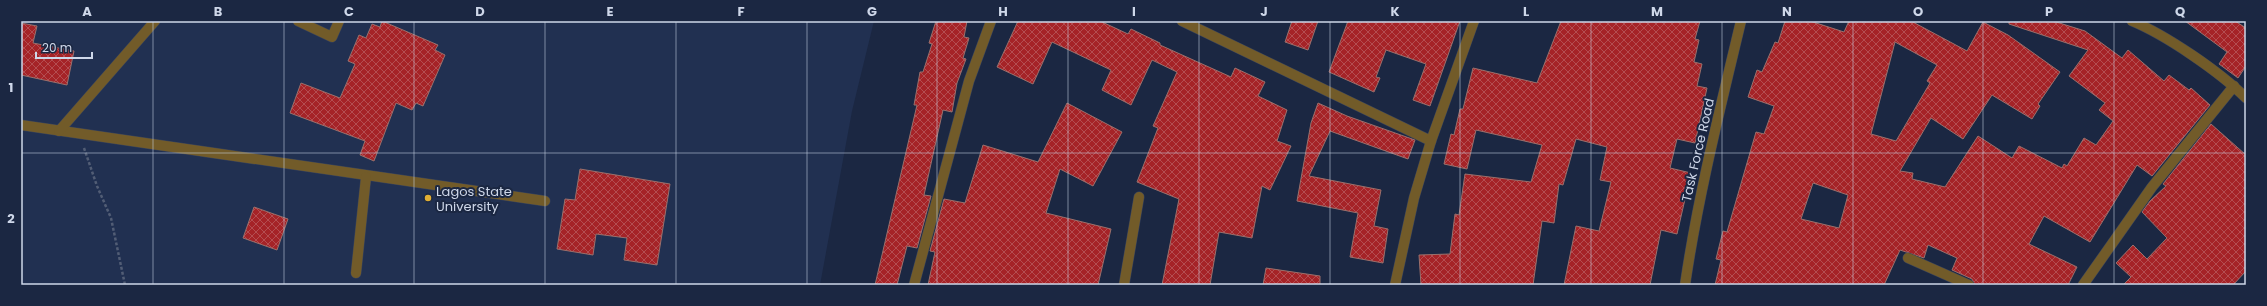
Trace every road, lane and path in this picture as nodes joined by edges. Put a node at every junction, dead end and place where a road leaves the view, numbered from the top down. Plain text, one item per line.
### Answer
1 (155, 21) edge
2 (298, 21) edge
3 (339, 21) edge
4 (992, 21) edge
5 (1182, 21) edge
6 (1474, 21) edge
7 (1741, 21) edge
8 (2132, 21) edge
9 (2234, 86) junction
10 (2246, 98) edge
11 (21, 125) edge
12 (59, 131) junction
13 (80, 134) junction
14 (1431, 141) junction
15 (366, 177) junction
16 (1139, 197) dead end
17 (545, 201) dead end
18 (1908, 258) dead end
19 (356, 273) dead end
20 (125, 285) edge
21 (914, 285) edge
22 (1124, 285) edge
23 (1395, 285) edge
24 (1685, 285) edge
25 (1969, 285) edge
26 (2083, 285) edge

1 - 12 street
2 - 3 street
4 - 21 street
5 - 14 street
6 - 14 street
7 - 24 street, Task Force Road
8 - 9 street
9 - 10 street
9 - 26 street
11 - 12 street
12 - 13 street
13 - 15 street
13 - 20 path
14 - 23 street
15 - 17 street
15 - 19 street
16 - 22 street
18 - 25 street

